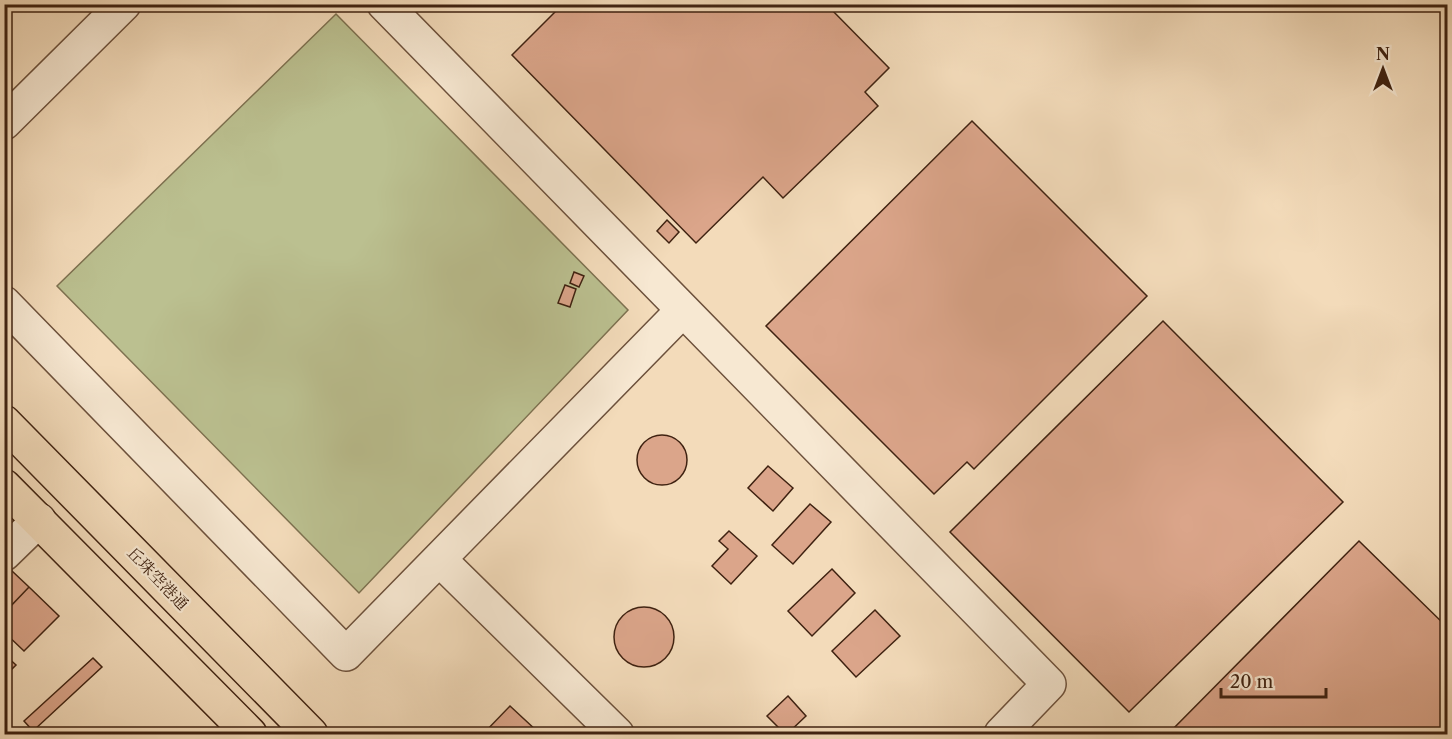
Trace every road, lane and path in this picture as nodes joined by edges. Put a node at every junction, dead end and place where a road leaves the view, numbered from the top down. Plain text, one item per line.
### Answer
1 (124, 4) edge
2 (384, 4) edge
3 (4, 123) edge
4 (4, 303) edge
5 (683, 310) junction
6 (4, 422) edge
7 (4, 486) edge
8 (39, 520) junction
9 (4, 554) edge
10 (440, 559) junction
11 (250, 735) edge
12 (311, 735) edge
13 (617, 735) edge
14 (1001, 735) edge

1 - 3 street
2 - 5 street
4 - 10 street
5 - 10 street
5 - 14 street
6 - 12 main road, 丘珠空港通
7 - 8 main road
8 - 9 street
8 - 11 main road
10 - 13 street

